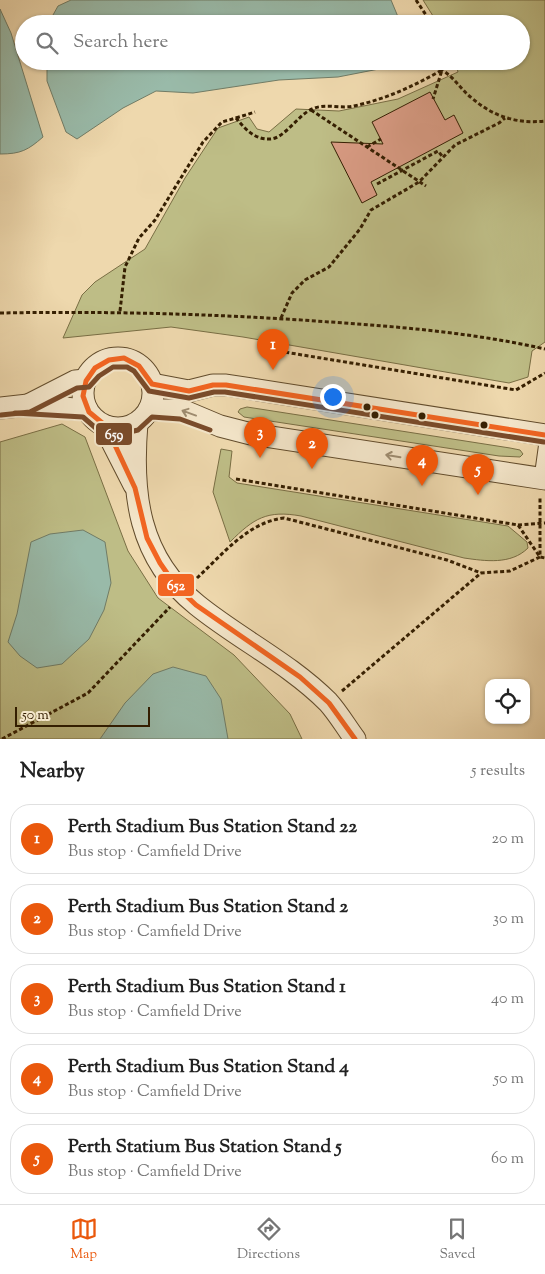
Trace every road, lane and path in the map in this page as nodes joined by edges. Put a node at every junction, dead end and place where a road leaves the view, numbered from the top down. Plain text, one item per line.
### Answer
1 (416, 0) edge
2 (426, 15) edge
3 (442, 70) junction
4 (434, 99) dead end
5 (311, 110) junction
6 (254, 112) dead end
7 (236, 118) junction
8 (505, 118) junction
9 (545, 121) edge
10 (381, 139) dead end
11 (367, 146) junction
12 (442, 156) junction
13 (401, 170) junction
14 (419, 182) junction
15 (377, 184) dead end
16 (426, 186) dead end
17 (120, 311) junction
18 (0, 313) edge
19 (281, 318) junction
20 (266, 349) dead end
21 (545, 349) edge
22 (545, 373) edge
23 (86, 380) junction
24 (152, 384) junction
25 (28, 405) junction
26 (0, 408) edge
27 (87, 410) junction
28 (143, 417) junction
29 (106, 426) junction
30 (545, 435) edge
31 (545, 442) edge
32 (236, 478) dead end
33 (542, 479) edge
34 (135, 488) junction
35 (540, 523) junction
36 (545, 524) edge
37 (518, 525) junction
38 (540, 557) junction
39 (545, 558) edge
40 (481, 573) junction
41 (184, 593) junction
42 (329, 703) junction
43 (2, 739) edge
44 (355, 739) edge

1 - 2 path
3 - 4 path
3 - 5 path
3 - 8 path
5 - 7 path
5 - 11 path
6 - 7 path
7 - 17 path
8 - 9 path
8 - 12 path
10 - 11 path
11 - 13 path
12 - 13 path
12 - 14 path
13 - 14 path
13 - 15 path
14 - 16 path
14 - 19 path
17 - 18 path
17 - 19 path
19 - 21 path
20 - 22 path
23 - 24 street
23 - 25 street
23 - 27 street
24 - 28 street
24 - 30 street
25 - 26 street
25 - 27 street
27 - 29 street
28 - 29 street
33 -> 28 street
28 - 34 street
29 - 34 street
31 - 33 lane
32 - 37 path
33 - 35 path
34 - 41 street
35 - 36 path
35 - 37 path
35 - 38 path
37 - 38 path
38 - 39 path
38 - 40 path
40 - 41 path
40 - 42 path
41 - 42 street
41 - 43 path
42 - 44 street

